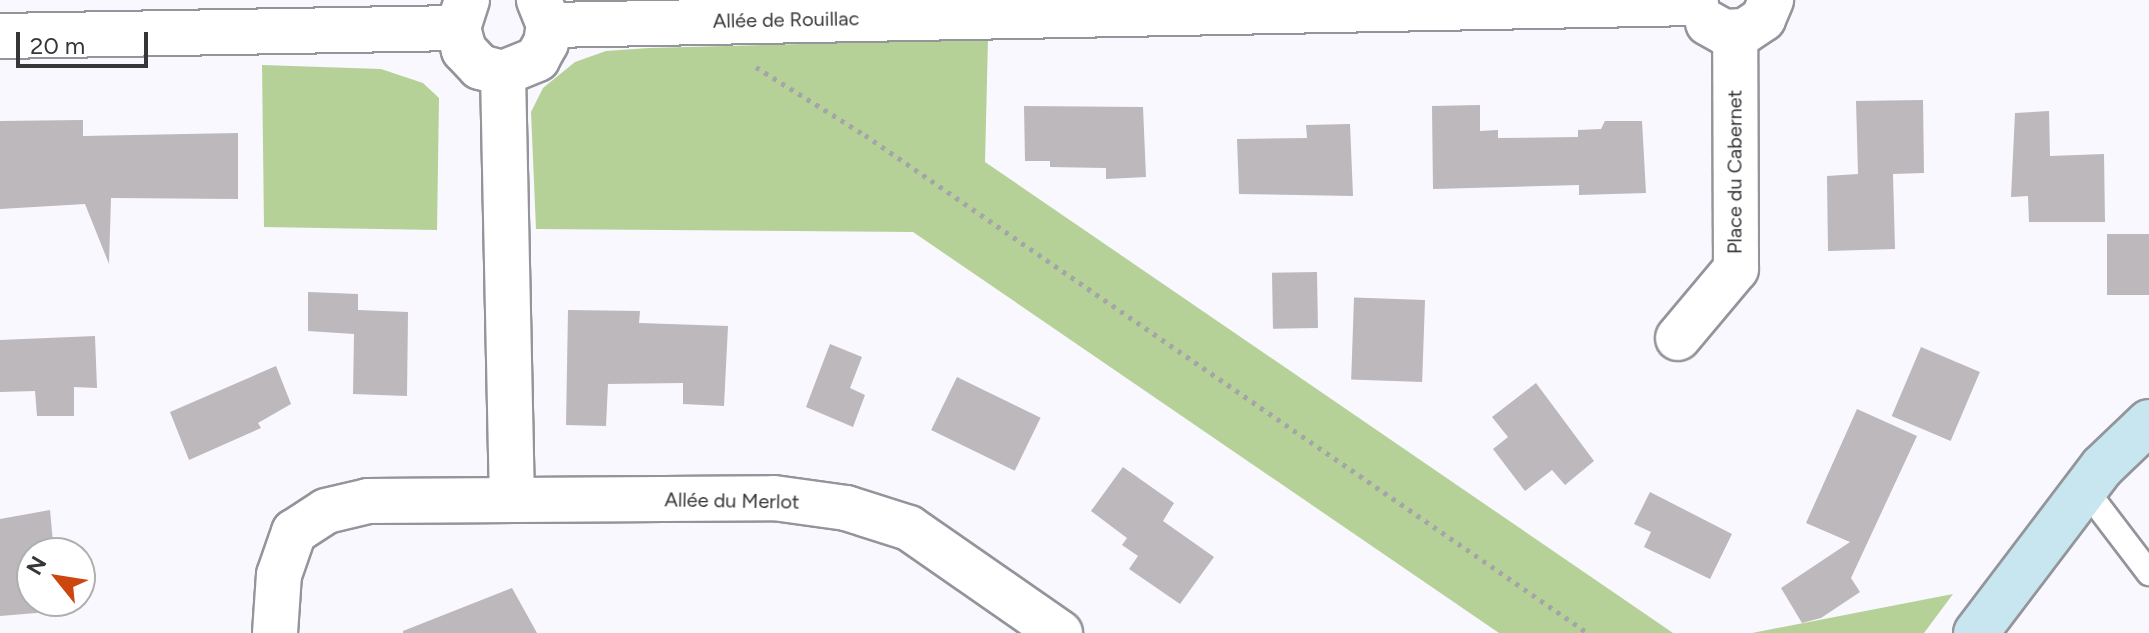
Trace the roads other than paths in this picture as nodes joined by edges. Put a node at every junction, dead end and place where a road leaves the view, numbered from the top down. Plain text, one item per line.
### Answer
1 (1771, 0) edge
2 (1696, 2) edge
3 (544, 12) edge
4 (462, 14) edge
5 (1735, 33) junction
6 (0, 36) edge
7 (503, 73) junction
8 (1678, 338) dead end
9 (2149, 422) edge
10 (2085, 489) junction
11 (512, 500) junction
12 (2149, 573) edge
13 (275, 633) edge
14 (1060, 633) edge
15 (1976, 633) edge

1 - 5 street
2 - 3 street, Allée de Rouillac
2 - 5 street
3 - 7 street
4 - 6 street
4 - 7 street
5 - 8 street, Place du Cabernet
7 - 11 street
9 - 10 street
10 - 12 lane
10 - 15 street
11 - 13 street, Allée du Merlot
11 - 14 street, Allée du Merlot

